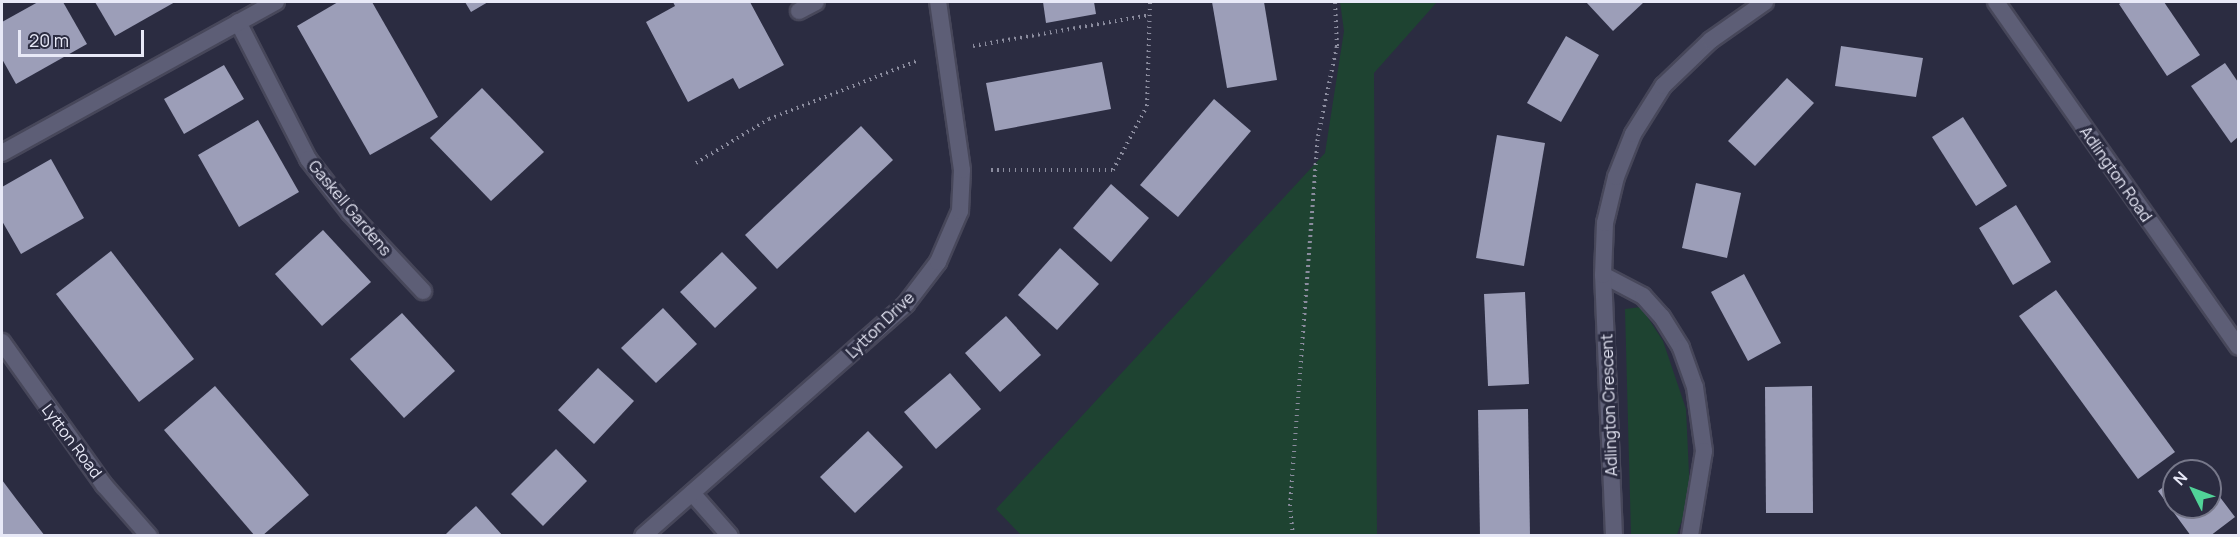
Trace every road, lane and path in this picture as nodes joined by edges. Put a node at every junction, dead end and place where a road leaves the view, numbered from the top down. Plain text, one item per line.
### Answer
1 (276, 2) edge
2 (816, 2) edge
3 (938, 2) edge
4 (1150, 2) edge
5 (1335, 2) edge
6 (1765, 2) edge
7 (1996, 2) edge
8 (799, 11) dead end
9 (1150, 15) junction
10 (238, 22) junction
11 (947, 50) junction
12 (2, 153) edge
13 (696, 163) dead end
14 (962, 170) junction
15 (1603, 275) junction
16 (423, 291) dead end
17 (2, 342) edge
18 (2238, 346) edge
19 (692, 493) junction
20 (149, 536) edge
21 (643, 536) edge
22 (730, 536) edge
23 (1293, 536) edge
24 (1614, 536) edge
25 (1690, 536) edge

1 - 10 street
2 - 8 street
3 - 11 street, Lytton Drive
4 - 9 path
5 - 23 path
6 - 15 street, Adlington Crescent
7 - 18 street, Adlington Road
9 - 11 path
9 - 14 path
10 - 12 street
10 - 16 street, Gaskell Gardens
11 - 13 path
11 - 14 street, Lytton Drive
14 - 19 street, Lytton Drive
15 - 24 street, Adlington Crescent
15 - 25 street
17 - 20 street, Lytton Road
19 - 21 street, Lytton Drive
19 - 22 street

